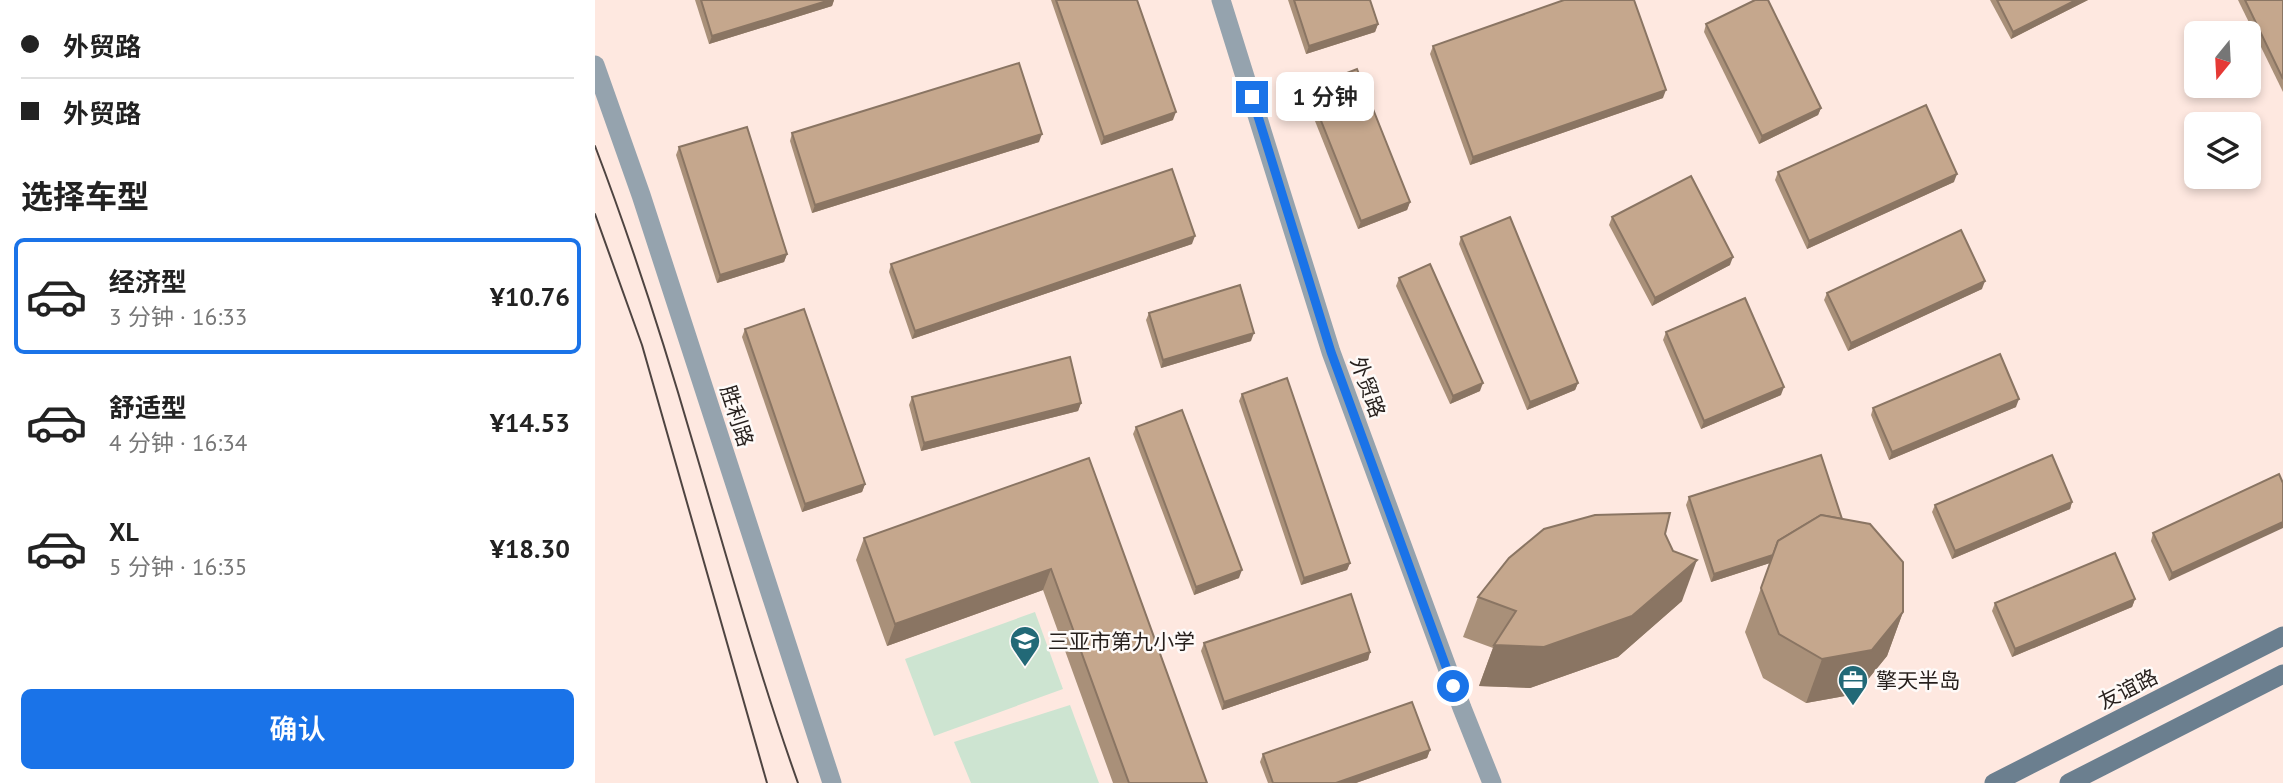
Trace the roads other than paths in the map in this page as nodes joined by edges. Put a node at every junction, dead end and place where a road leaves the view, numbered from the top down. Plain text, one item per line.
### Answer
1 (1221, 0) edge
2 (595, 65) edge
3 (2283, 636) edge
4 (2283, 674) edge
5 (832, 783) edge
6 (1493, 783) edge
7 (1994, 783) edge
8 (2069, 783) edge

1 - 6 street, 外贸路
2 - 5 street, 胜利路
3 - 7 main road, 友谊路
4 - 8 main road

